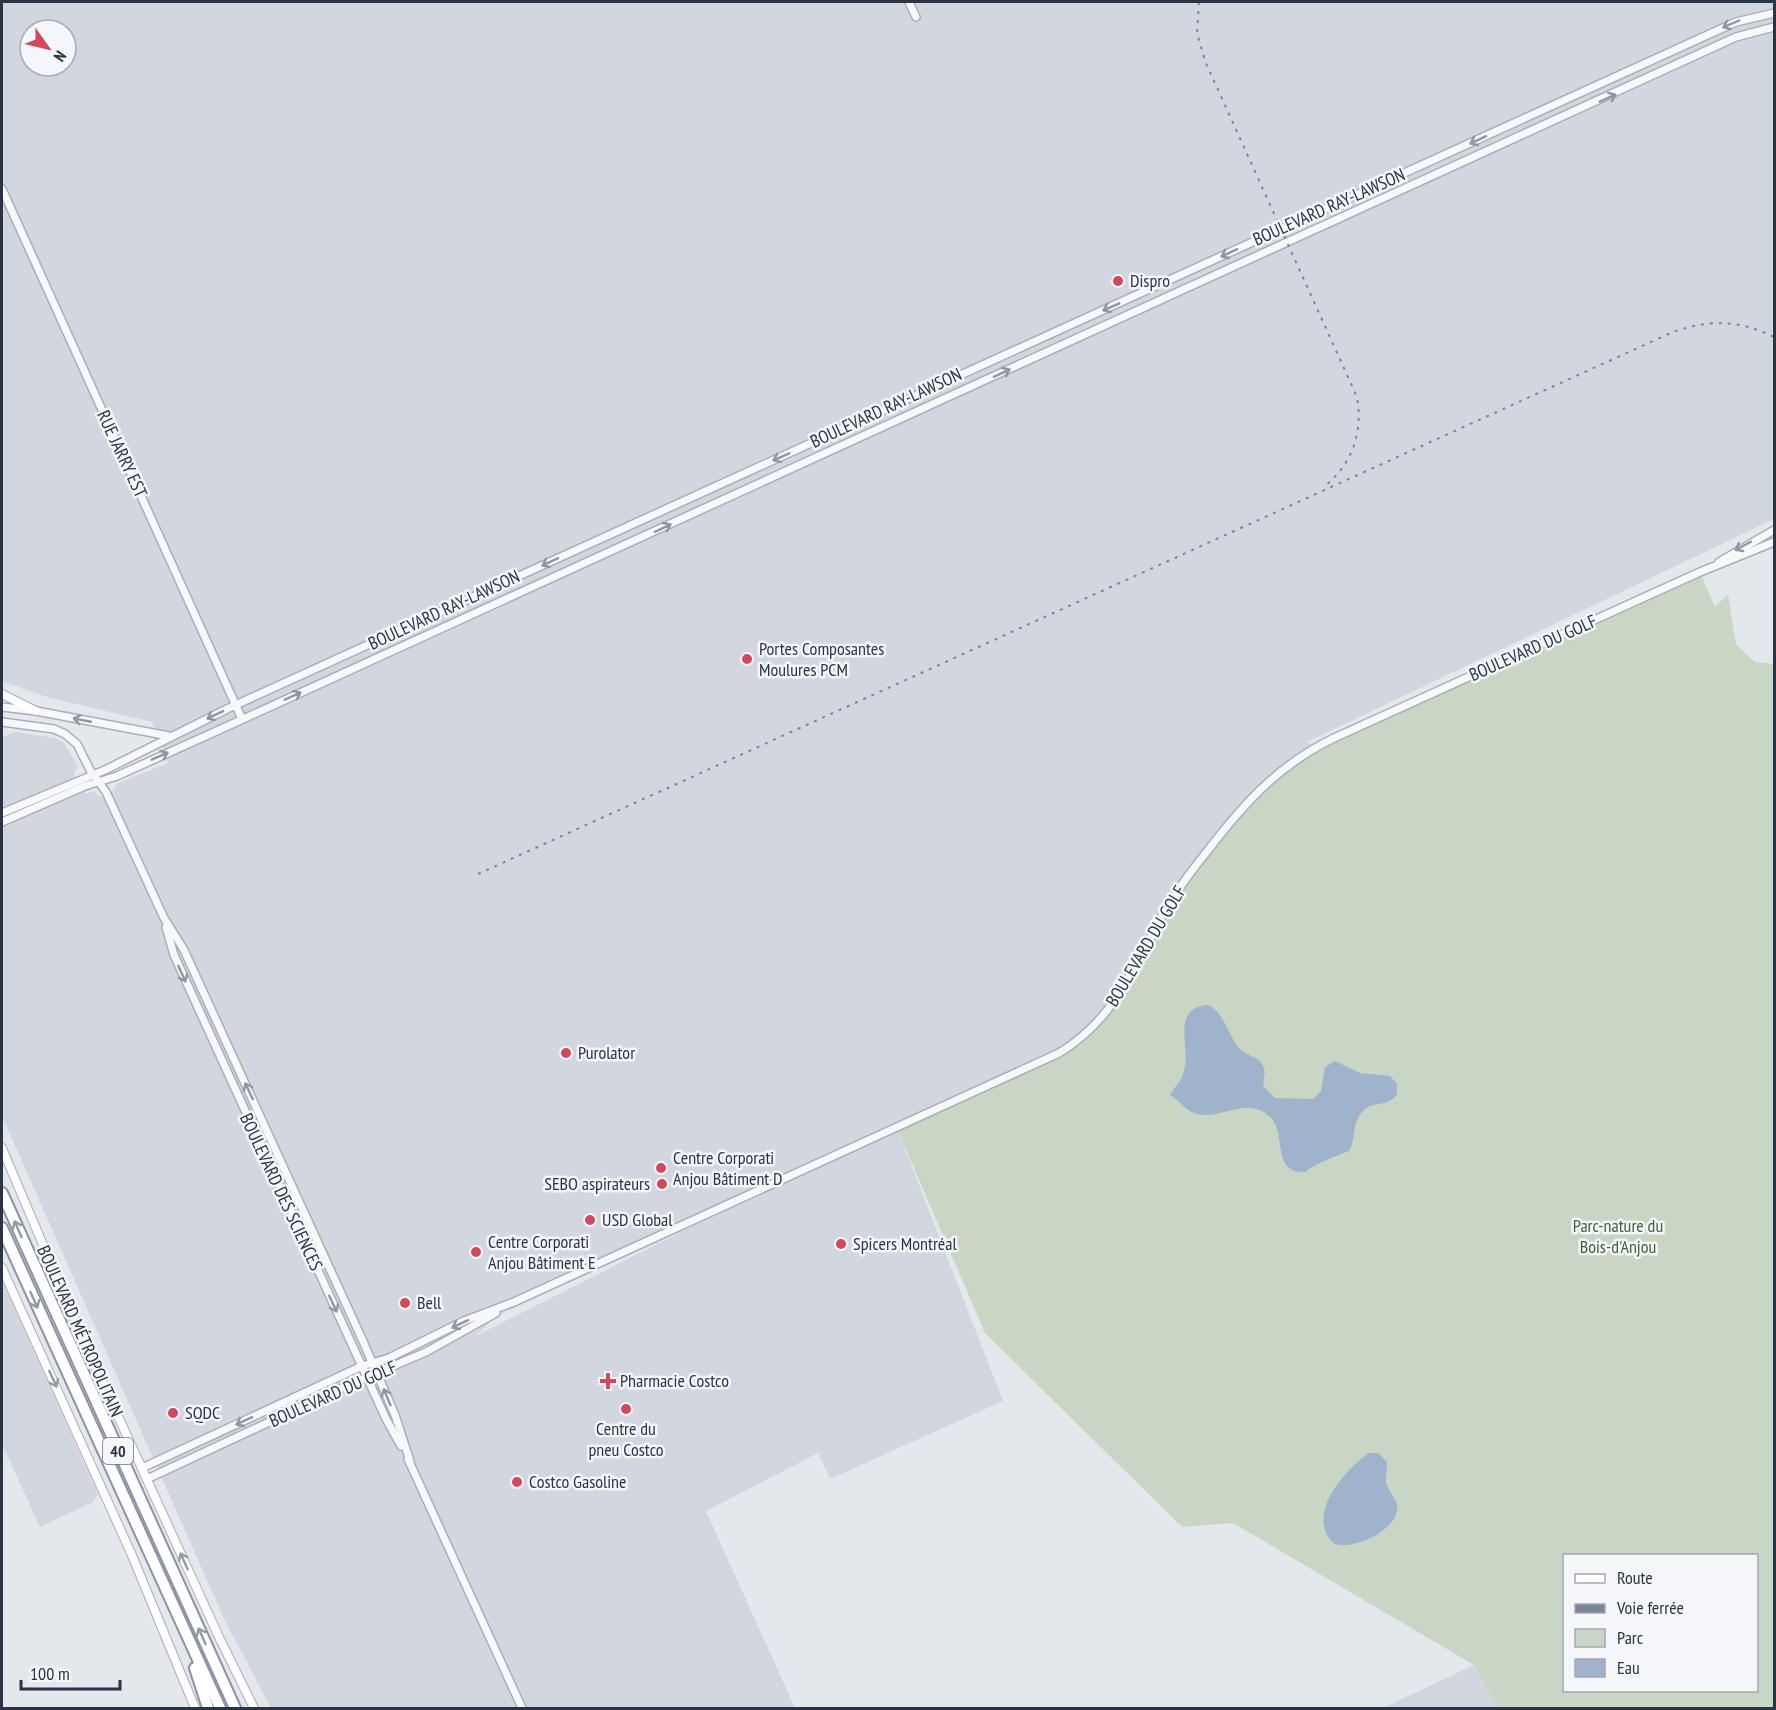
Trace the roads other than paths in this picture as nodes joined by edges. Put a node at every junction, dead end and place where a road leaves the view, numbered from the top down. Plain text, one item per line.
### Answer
1 (909, 2) edge
2 (1774, 13) edge
3 (916, 17) dead end
4 (1774, 27) edge
5 (1548, 107) junction
6 (1555, 122) junction
7 (2, 189) edge
8 (1774, 530) edge
9 (1774, 542) edge
10 (1714, 566) junction
11 (337, 659) junction
12 (343, 673) junction
13 (2, 693) edge
14 (236, 705) junction
15 (2, 707) edge
16 (36, 711) junction
17 (242, 719) junction
18 (2, 722) edge
19 (168, 736) junction
20 (93, 774) junction
21 (99, 781) junction
22 (2, 813) edge
23 (2, 822) edge
24 (164, 918) junction
25 (2, 1148) edge
26 (2, 1192) edge
27 (2, 1228) edge
28 (2, 1268) edge
29 (514, 1302) junction
30 (373, 1363) junction
31 (362, 1366) junction
32 (377, 1374) junction
33 (367, 1377) junction
34 (410, 1461) junction
35 (142, 1468) junction
36 (147, 1479) junction
37 (179, 1620) junction
38 (195, 1708) edge
39 (208, 1708) edge
40 (220, 1708) edge
41 (235, 1708) edge
42 (254, 1708) edge
43 (522, 1708) edge

1 - 3 street
2 -> 5 street, BOULEVARD RAY-LAWSON
6 -> 4 street, BOULEVARD RAY-LAWSON
5 - 6 street
5 -> 11 street, BOULEVARD RAY-LAWSON
12 -> 6 street, BOULEVARD RAY-LAWSON
7 - 14 street, RUE JARRY EST
8 -> 10 street, BOULEVARD DU GOLF
9 - 10 street, BOULEVARD DU GOLF
10 - 29 street, BOULEVARD DU GOLF
11 - 12 street
11 - 14 street, BOULEVARD RAY-LAWSON
17 -> 12 street, BOULEVARD RAY-LAWSON
13 - 16 main road
14 - 17 street, RUE JARRY EST
14 -> 19 street, BOULEVARD RAY-LAWSON
15 - 16 street
19 -> 16 street
21 -> 17 street, BOULEVARD RAY-LAWSON
18 - 20 street, BOULEVARD DES SCIENCES
19 - 20 street, BOULEVARD RAY-LAWSON
20 - 21 street, BOULEVARD DES SCIENCES
20 - 22 street, BOULEVARD RAY-LAWSON
21 - 23 street, BOULEVARD RAY-LAWSON
21 - 24 street, BOULEVARD DES SCIENCES
30 -> 24 street, BOULEVARD DES SCIENCES
24 -> 31 street, BOULEVARD DES SCIENCES
25 - 35 main road, BOULEVARD MÉTROPOLITAIN
41 -> 26 highway, 40
27 -> 37 highway, 40
28 -> 38 main road
29 -> 30 street, BOULEVARD DU GOLF
29 - 32 street, BOULEVARD DU GOLF
30 - 31 street, BOULEVARD DU GOLF
30 - 32 street, BOULEVARD DES SCIENCES
31 - 33 street, BOULEVARD DES SCIENCES
31 -> 35 street, BOULEVARD DU GOLF
32 - 33 street, BOULEVARD DU GOLF
34 -> 32 street, BOULEVARD DES SCIENCES
33 - 34 street, BOULEVARD DES SCIENCES
33 - 36 street, BOULEVARD DU GOLF
34 - 43 street, BOULEVARD DES SCIENCES
35 - 36 main road, BOULEVARD MÉTROPOLITAIN
42 -> 36 main road, BOULEVARD MÉTROPOLITAIN
37 - 39 highway
37 - 40 highway, 40

